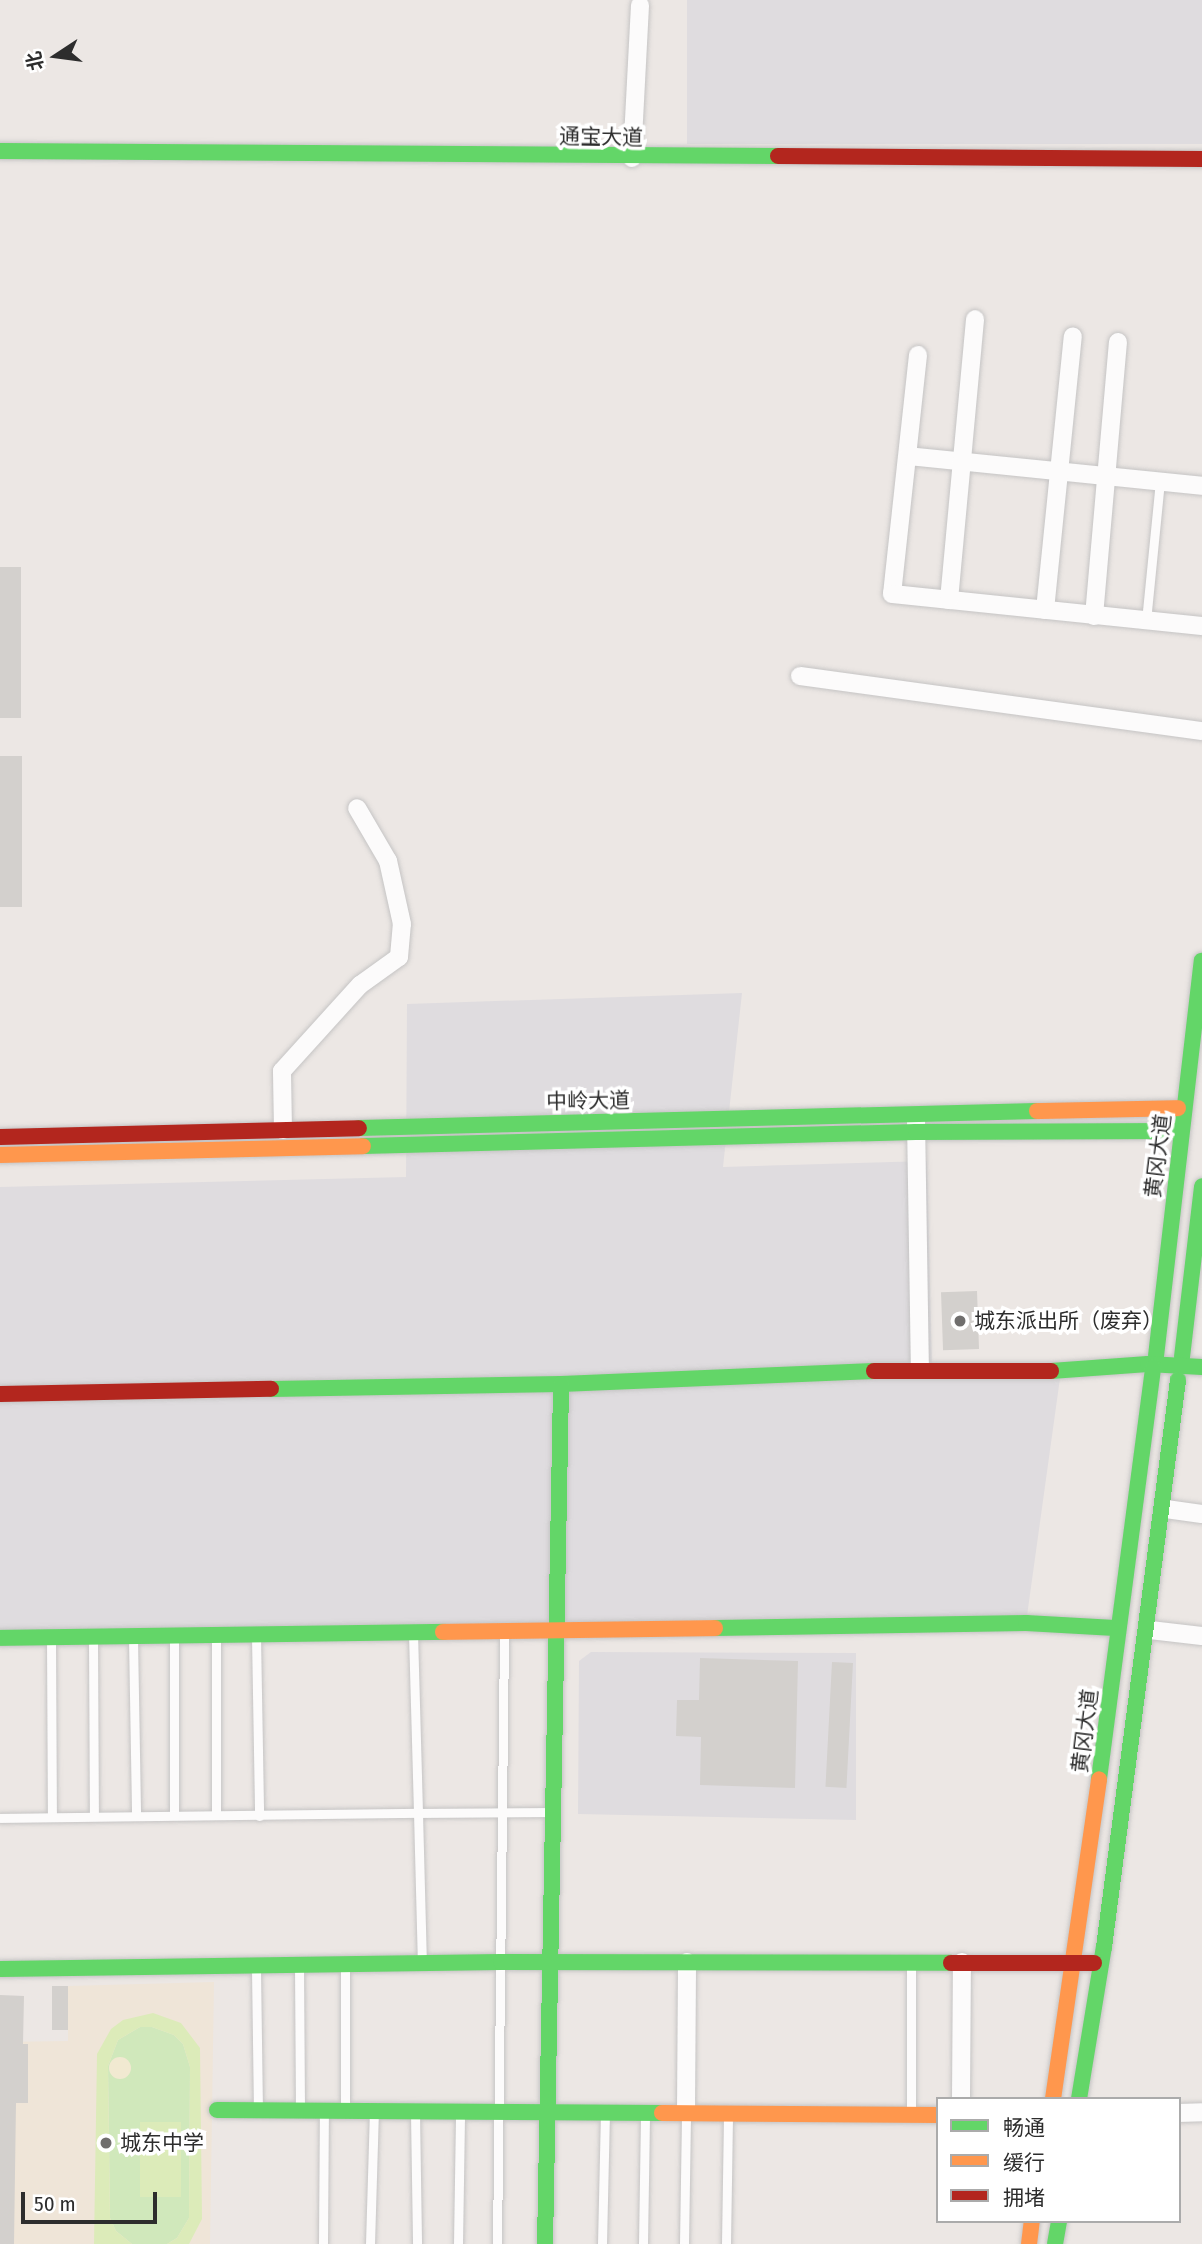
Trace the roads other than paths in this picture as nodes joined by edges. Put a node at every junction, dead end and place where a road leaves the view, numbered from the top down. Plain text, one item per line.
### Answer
1 (640, 5) dead end
2 (0, 151) edge
3 (632, 158) junction
4 (1202, 159) edge
5 (975, 319) dead end
6 (1073, 336) dead end
7 (1118, 342) dead end
8 (918, 355) dead end
9 (908, 456) junction
10 (962, 459) junction
11 (1059, 469) junction
12 (1110, 474) junction
13 (1160, 481) junction
14 (1202, 486) edge
15 (949, 600) junction
16 (1045, 610) junction
17 (1094, 616) junction
18 (1146, 621) junction
19 (1202, 626) edge
20 (800, 676) dead end
21 (1202, 731) edge
22 (357, 808) dead end
23 (1202, 961) edge
24 (1178, 1108) dead end
25 (916, 1123) junction
26 (283, 1130) junction
27 (1176, 1132) dead end
28 (0, 1137) edge
29 (0, 1155) edge
30 (1202, 1186) edge
31 (1202, 1367) edge
32 (920, 1368) junction
33 (1181, 1368) junction
34 (561, 1384) junction
35 (0, 1394) edge
36 (1166, 1509) dead end
37 (1202, 1514) edge
38 (1115, 1628) dead end
39 (555, 1629) junction
40 (504, 1630) junction
41 (1150, 1630) dead end
42 (413, 1631) junction
43 (256, 1633) junction
44 (216, 1634) junction
45 (133, 1635) junction
46 (174, 1635) junction
47 (51, 1636) junction
48 (93, 1636) junction
49 (1202, 1636) edge
50 (0, 1638) edge
51 (503, 1812) junction
52 (552, 1812) junction
53 (418, 1813) junction
54 (174, 1814) junction
55 (216, 1814) junction
56 (94, 1815) junction
57 (136, 1815) junction
58 (52, 1816) junction
59 (259, 1816) junction
60 (0, 1818) edge
61 (501, 1962) junction
62 (687, 1962) junction
63 (911, 1962) junction
64 (962, 1962) junction
65 (549, 1963) junction
66 (1102, 1964) dead end
67 (256, 1965) junction
68 (345, 1965) junction
69 (299, 1966) junction
70 (422, 1966) junction
71 (0, 1969) edge
72 (961, 2097) edge
73 (1052, 2097) edge
74 (1079, 2097) edge
75 (217, 2110) dead end
76 (258, 2110) junction
77 (300, 2111) junction
78 (324, 2111) junction
79 (345, 2111) junction
80 (374, 2111) junction
81 (415, 2111) junction
82 (460, 2111) junction
83 (499, 2111) junction
84 (547, 2111) junction
85 (605, 2111) junction
86 (645, 2111) junction
87 (686, 2111) junction
88 (727, 2112) junction
89 (1202, 2112) edge
90 (1181, 2113) edge
91 (911, 2115) junction
92 (936, 2116) edge
93 (1032, 2223) edge
94 (1059, 2223) edge
95 (323, 2244) edge
96 (370, 2244) edge
97 (417, 2244) edge
98 (458, 2244) edge
99 (497, 2244) edge
100 (545, 2244) edge
101 (602, 2244) edge
102 (643, 2244) edge
103 (684, 2244) edge
104 (726, 2244) edge
105 (1028, 2244) edge
106 (1055, 2244) edge

1 - 3 street
2 - 3 main road, 通宝大道
3 - 4 main road, 通宝大道
5 - 10 street
6 - 11 street
7 - 12 street
8 - 9 street
9 - 10 street
9 - 15 street
10 - 11 street
10 - 15 street
11 - 12 street
11 - 16 street
12 - 13 street
12 - 17 street
13 - 14 street
13 - 18 lane
15 - 16 street
16 - 17 street
17 - 18 street
18 - 19 street
20 - 21 street
22 - 26 street
23 - 73 main road, 黄冈大道
24 - 25 main road, 中岭大道
25 - 26 main road, 中岭大道
25 - 27 main road, 中岭大道
25 - 29 main road, 中岭大道
25 - 32 street
26 - 28 main road, 中岭大道
30 - 33 main road
31 - 33 main road
32 - 33 main road
32 - 34 main road
33 - 74 main road
34 - 35 main road
34 - 39 main road
36 - 37 street
38 - 39 main road
39 - 40 main road
39 - 52 main road
40 - 42 main road
40 - 51 lane
41 - 49 street
42 - 43 main road
42 - 53 lane
43 - 44 main road
43 - 59 lane
44 - 46 main road
44 - 55 lane
45 - 46 main road
45 - 48 main road
45 - 57 lane
46 - 54 lane
47 - 48 main road
47 - 50 main road
47 - 58 lane
48 - 56 lane
51 - 52 lane
51 - 53 lane
51 - 61 lane
52 - 65 main road
53 - 59 lane
53 - 70 lane
54 - 55 lane
54 - 57 lane
55 - 59 lane
56 - 57 lane
56 - 58 lane
58 - 60 lane
61 - 65 main road
61 - 70 main road
61 - 83 lane
62 - 63 main road
62 - 65 main road
62 - 87 street
63 - 64 main road
63 - 91 lane
64 - 66 main road
64 - 72 street
65 - 84 main road
67 - 69 main road
67 - 71 main road
67 - 76 lane
68 - 69 main road
68 - 70 main road
68 - 79 lane
69 - 77 lane
75 - 76 main road
76 - 77 main road
77 - 78 main road
78 - 79 main road
78 - 95 lane
79 - 80 main road
80 - 81 main road
80 - 96 lane
81 - 82 main road
81 - 97 lane
82 - 83 main road
82 - 98 lane
83 - 84 main road
83 - 99 lane
84 - 85 main road
84 - 100 main road
85 - 86 main road
85 - 101 lane
86 - 87 main road
86 - 102 lane
87 - 88 main road
87 - 103 lane
88 - 91 main road
88 - 104 lane
89 - 90 street
91 - 92 main road
93 - 105 main road
94 - 106 main road

